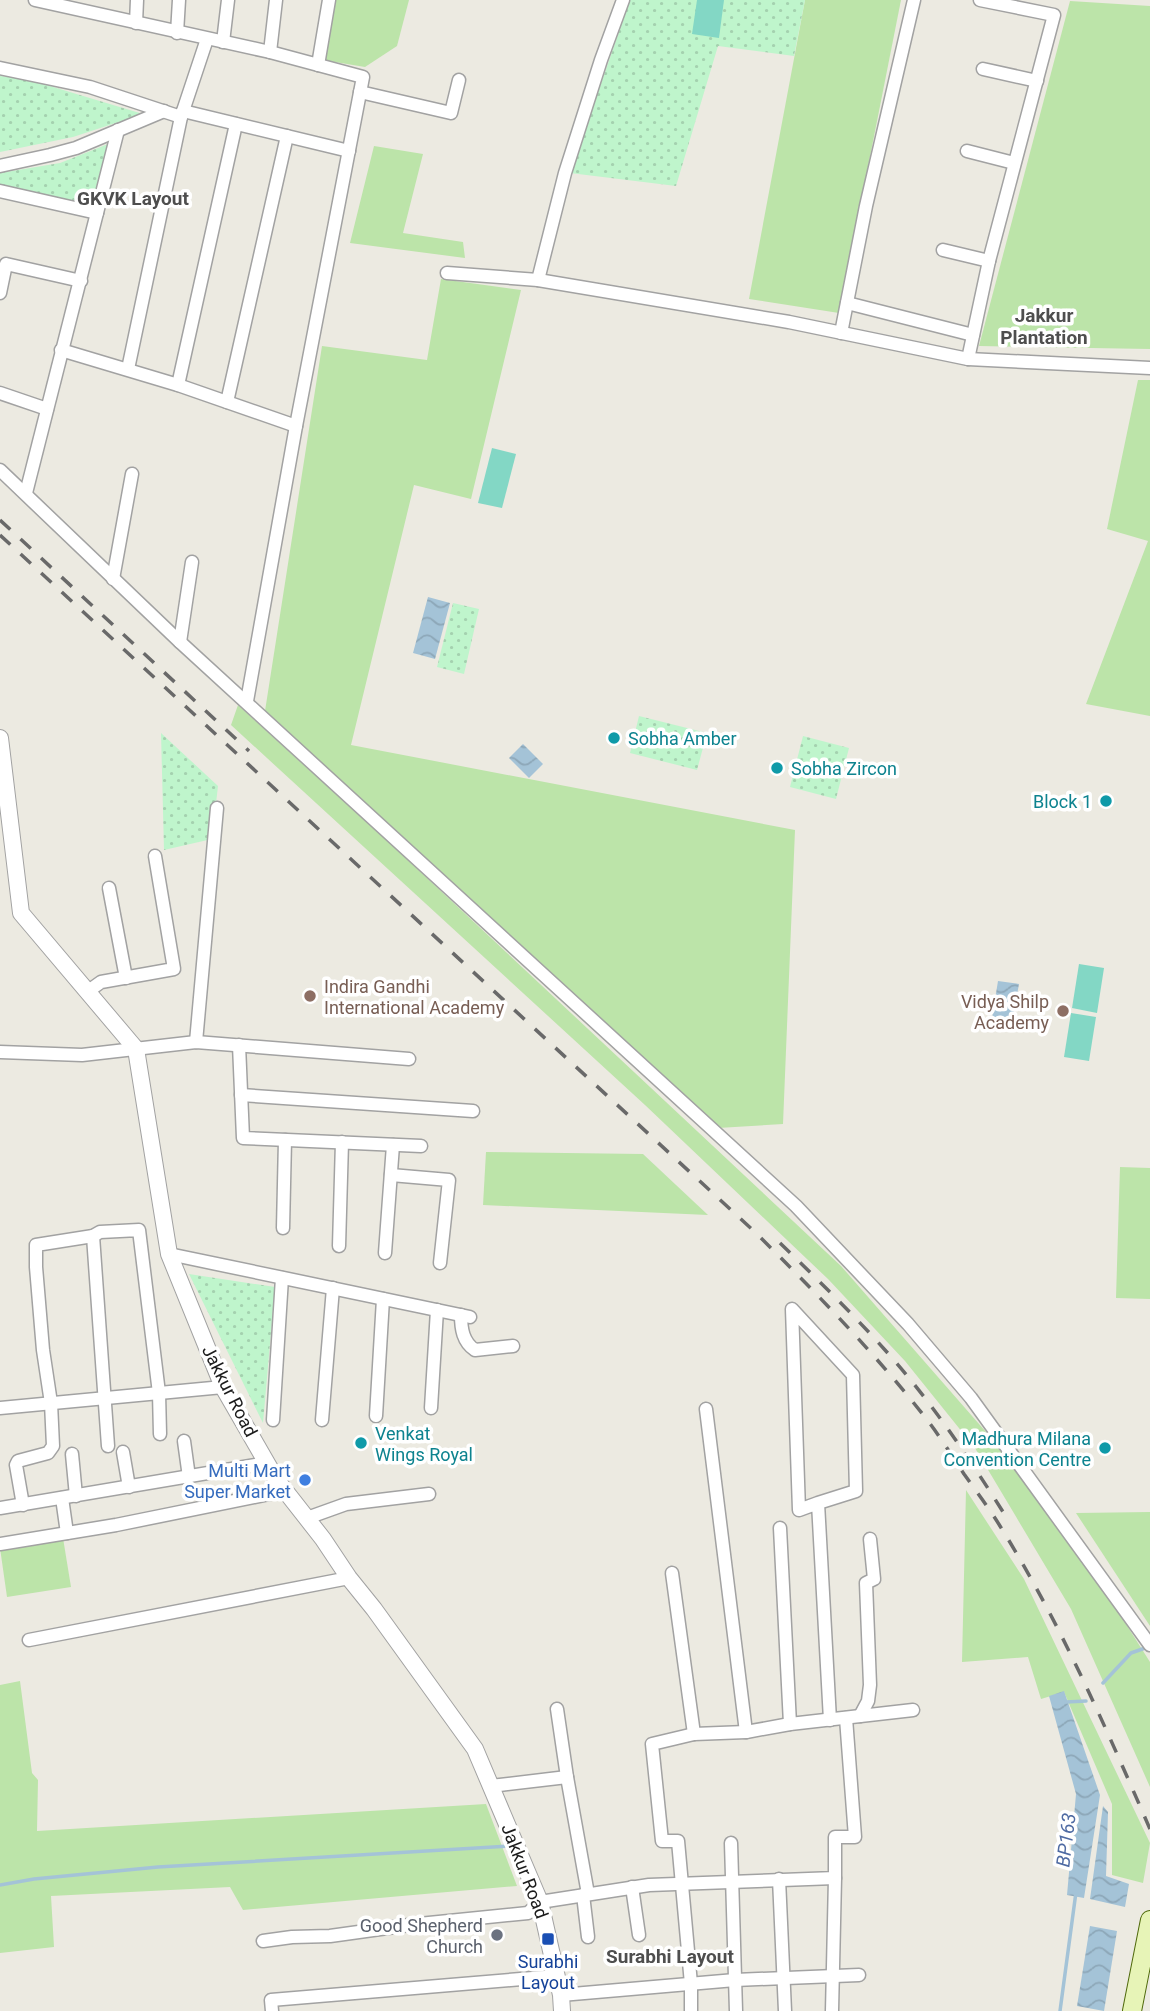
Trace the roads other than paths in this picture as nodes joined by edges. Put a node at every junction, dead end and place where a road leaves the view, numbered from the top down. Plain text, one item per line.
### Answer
1 (36, 0) edge
2 (137, 0) edge
3 (179, 0) edge
4 (228, 0) edge
5 (276, 0) edge
6 (329, 0) edge
7 (623, 0) edge
8 (914, 0) edge
9 (980, 0) edge
10 (72, 4) edge
11 (136, 23) junction
12 (177, 33) junction
13 (207, 39) junction
14 (223, 42) junction
15 (270, 52) junction
16 (318, 65) junction
17 (0, 68) edge
18 (983, 69) dead end
19 (459, 80) dead end
20 (1037, 80) junction
21 (360, 92) junction
22 (164, 111) junction
23 (182, 114) junction
24 (236, 124) junction
25 (118, 130) junction
26 (287, 136) junction
27 (349, 151) junction
28 (967, 151) dead end
29 (1014, 163) junction
30 (0, 166) edge
31 (0, 191) edge
32 (97, 213) junction
33 (943, 250) dead end
34 (989, 261) junction
35 (3, 263) edge
36 (447, 272) dead end
37 (538, 280) junction
38 (81, 281) junction
39 (0, 293) edge
40 (847, 303) junction
41 (841, 333) junction
42 (973, 335) junction
43 (61, 350) junction
44 (968, 359) junction
45 (1150, 368) edge
46 (128, 369) junction
47 (178, 385) junction
48 (0, 393) edge
49 (226, 402) junction
50 (47, 409) junction
51 (296, 426) junction
52 (0, 470) edge
53 (132, 474) dead end
54 (26, 493) junction
55 (192, 562) dead end
56 (113, 579) junction
57 (180, 642) junction
58 (247, 701) junction
59 (0, 738) edge
60 (217, 808) dead end
61 (155, 856) dead end
62 (109, 888) dead end
63 (126, 978) junction
64 (87, 992) junction
65 (196, 1042) junction
66 (239, 1045) junction
67 (136, 1049) junction
68 (0, 1052) edge
69 (409, 1059) dead end
70 (241, 1095) junction
71 (474, 1111) dead end
72 (285, 1140) junction
73 (342, 1142) junction
74 (393, 1145) junction
75 (421, 1146) dead end
76 (391, 1175) junction
77 (284, 1227) dead end
78 (93, 1236) junction
79 (339, 1245) dead end
80 (385, 1253) dead end
81 (169, 1254) junction
82 (440, 1264) dead end
83 (282, 1278) junction
84 (333, 1289) junction
85 (383, 1299) junction
86 (437, 1310) junction
87 (513, 1346) dead end
88 (223, 1387) junction
89 (159, 1393) junction
90 (105, 1397) junction
91 (51, 1403) junction
92 (0, 1408) edge
93 (431, 1408) dead end
94 (706, 1409) dead end
95 (376, 1416) dead end
96 (273, 1420) dead end
97 (322, 1420) dead end
98 (160, 1434) dead end
99 (184, 1441) dead end
100 (108, 1446) dead end
101 (123, 1452) dead end
102 (72, 1454) dead end
103 (267, 1463) junction
104 (189, 1476) junction
105 (129, 1487) junction
106 (284, 1491) junction
107 (429, 1494) dead end
108 (76, 1496) junction
109 (62, 1498) junction
110 (818, 1503) junction
111 (23, 1505) junction
112 (0, 1508) edge
113 (307, 1518) junction
114 (780, 1528) dead end
115 (67, 1532) junction
116 (870, 1539) dead end
117 (0, 1544) edge
118 (672, 1573) dead end
119 (349, 1578) junction
120 (29, 1640) dead end
121 (1150, 1645) edge
122 (557, 1709) dead end
123 (913, 1710) dead end
124 (853, 1717) junction
125 (830, 1720) junction
126 (790, 1724) junction
127 (747, 1732) junction
128 (694, 1734) junction
129 (567, 1777) junction
130 (491, 1786) junction
131 (731, 1843) dead end
132 (835, 1878) junction
133 (779, 1879) junction
134 (731, 1881) junction
135 (682, 1883) junction
136 (632, 1888) junction
137 (586, 1895) junction
138 (540, 1902) junction
139 (1150, 1920) edge
140 (639, 1935) dead end
141 (588, 1937) dead end
142 (263, 1941) dead end
143 (859, 1975) dead end
144 (557, 1976) junction
145 (832, 1976) junction
146 (784, 1978) junction
147 (735, 1980) junction
148 (691, 1984) junction
149 (561, 2003) edge
150 (272, 2011) edge
151 (691, 2011) edge
152 (736, 2011) edge
153 (785, 2011) edge
154 (832, 2011) edge
155 (1132, 2011) edge

1 - 10 street
2 - 11 street
3 - 12 street
4 - 14 street
5 - 15 street
6 - 16 street
7 - 37 street
8 - 40 street
9 - 20 street
10 - 11 street
11 - 12 street
12 - 13 street
13 - 14 street
13 - 23 street
14 - 15 street
15 - 16 street
16 - 21 street
17 - 22 street
18 - 20 street
19 - 21 street
20 - 29 street
21 - 27 street
22 - 23 street
22 - 25 street
23 - 24 street
23 - 46 street
24 - 26 street
24 - 47 street
25 - 30 street
25 - 32 street
26 - 27 street
26 - 49 street
27 - 51 street
28 - 29 street
29 - 34 street
31 - 32 street
32 - 38 street
33 - 34 street
34 - 42 street
35 - 38 street
35 - 39 street
36 - 37 street
37 - 41 street
38 - 43 street
40 - 41 street
40 - 42 street
41 - 44 street
42 - 44 street
43 - 46 street
43 - 50 street
44 - 45 street
46 - 47 street
47 - 49 street
48 - 50 street
49 - 51 street
50 - 54 street
51 - 58 street
52 - 54 street
53 - 56 street
54 - 56 street
55 - 57 street
56 - 57 street
57 - 58 street
58 - 121 street
59 - 64 street
60 - 65 street
61 - 63 street
62 - 63 street
63 - 64 street
64 - 67 street
65 - 66 street
65 - 67 street
66 - 69 street
66 - 70 street
67 - 68 street
67 - 81 street, Jakkur Road
70 - 71 street
70 - 72 street
72 - 73 street
72 - 77 street
73 - 74 street
73 - 79 street
74 - 75 street
74 - 76 street
76 - 80 street
76 - 82 street
78 - 89 street
78 - 90 street
78 - 91 street
81 - 83 street
81 - 88 street, Jakkur Road
83 - 84 street
83 - 96 street
84 - 85 street
84 - 97 street
85 - 86 street
85 - 95 street
86 - 87 street
86 - 93 street
88 - 89 street
88 - 103 street, Jakkur Road
89 - 90 street
89 - 98 street
90 - 91 street
90 - 100 street
91 - 92 street
91 - 111 street
94 - 127 street
99 - 104 street
101 - 105 street
102 - 108 street
103 - 104 street
103 - 106 street, Jakkur Road
104 - 105 street
105 - 108 street
106 - 113 street, Jakkur Road
106 - 115 street
107 - 113 street
108 - 109 street
109 - 111 street
109 - 115 street
110 - 110 street
110 - 125 street
111 - 112 street
113 - 119 street, Jakkur Road
114 - 126 street
115 - 117 street
116 - 124 street
118 - 128 street
119 - 120 street
119 - 130 street, Jakkur Road
122 - 129 street
123 - 124 street
124 - 125 street
124 - 132 street
125 - 126 street
126 - 127 street
127 - 128 street
128 - 135 street
129 - 130 street
129 - 137 street
130 - 138 street, Jakkur Road
131 - 134 street
132 - 133 street
132 - 145 street
133 - 134 street
133 - 146 street
134 - 135 street
134 - 147 street
135 - 136 street
135 - 148 street
136 - 137 street
136 - 140 street
137 - 138 street
137 - 141 street
138 - 142 street
138 - 144 street, Jakkur Road
139 - 155 main road
143 - 145 street
144 - 149 street, Jakkur Road
144 - 150 street
145 - 146 street
145 - 154 street
146 - 147 street
146 - 153 street
147 - 148 street
147 - 152 street
148 - 149 street
148 - 151 street

